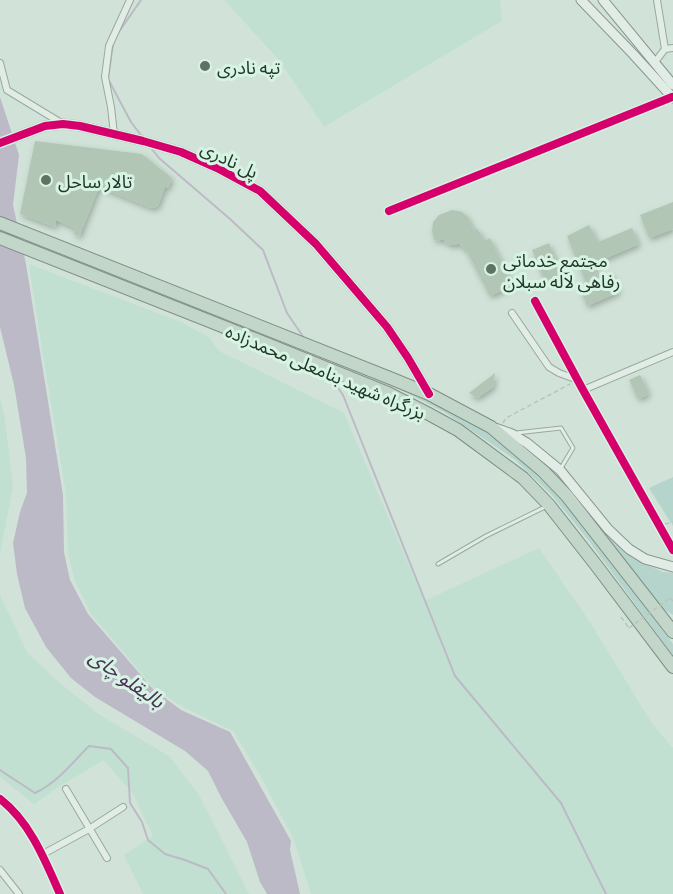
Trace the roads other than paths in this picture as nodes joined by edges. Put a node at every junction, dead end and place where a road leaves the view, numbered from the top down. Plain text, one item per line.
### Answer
1 (130, 0) edge
2 (581, 0) edge
3 (603, 0) edge
4 (657, 0) edge
5 (641, 45) junction
6 (673, 48) edge
7 (665, 49) junction
8 (633, 54) junction
9 (655, 62) junction
10 (0, 63) edge
11 (673, 85) edge
12 (673, 98) edge
13 (63, 124) junction
14 (114, 134) junction
15 (0, 143) edge
16 (389, 211) dead end
17 (0, 223) edge
18 (0, 238) edge
19 (535, 301) dead end
20 (512, 313) dead end
21 (673, 352) edge
22 (578, 380) junction
23 (583, 390) junction
24 (429, 394) junction
25 (495, 428) junction
26 (512, 434) junction
27 (560, 470) junction
28 (549, 506) junction
29 (673, 550) edge
30 (438, 564) dead end
31 (673, 567) edge
32 (673, 632) edge
33 (673, 667) edge
34 (66, 789) dead end
35 (0, 799) edge
36 (123, 807) dead end
37 (89, 829) junction
38 (43, 854) junction
39 (107, 858) dead end
40 (0, 870) edge
41 (19, 894) edge
42 (60, 894) edge

1 - 14 street
2 - 8 street
3 - 5 street
4 - 7 street
5 - 8 street
5 - 9 street
6 - 7 street
7 - 9 street
8 - 12 street
9 - 11 street
10 - 13 street
12 - 16 street
13 - 14 street, پل نادری
13 - 15 street, پل نادری
14 - 24 street, پل نادری
17 - 24 highway, بزرگراه شهید بنامعلی محمدزاده
18 - 28 highway, بزرگراه شهید بنامعلی محمدزاده
19 - 22 street
20 - 22 street
21 - 23 street
22 - 23 street
23 - 29 street
24 - 25 highway, بزرگراه شهید بنامعلی محمدزاده
25 - 26 street
25 - 32 highway, بزرگراه شهید بنامعلی محمدزاده
26 - 27 street
26 - 27 lane
27 - 31 street
28 - 30 lane
28 - 33 highway, بزرگراه شهید بنامعلی محمدزاده
34 - 37 street
35 - 38 street
36 - 37 street
37 - 38 street
37 - 39 street
38 - 42 street
40 - 41 street

